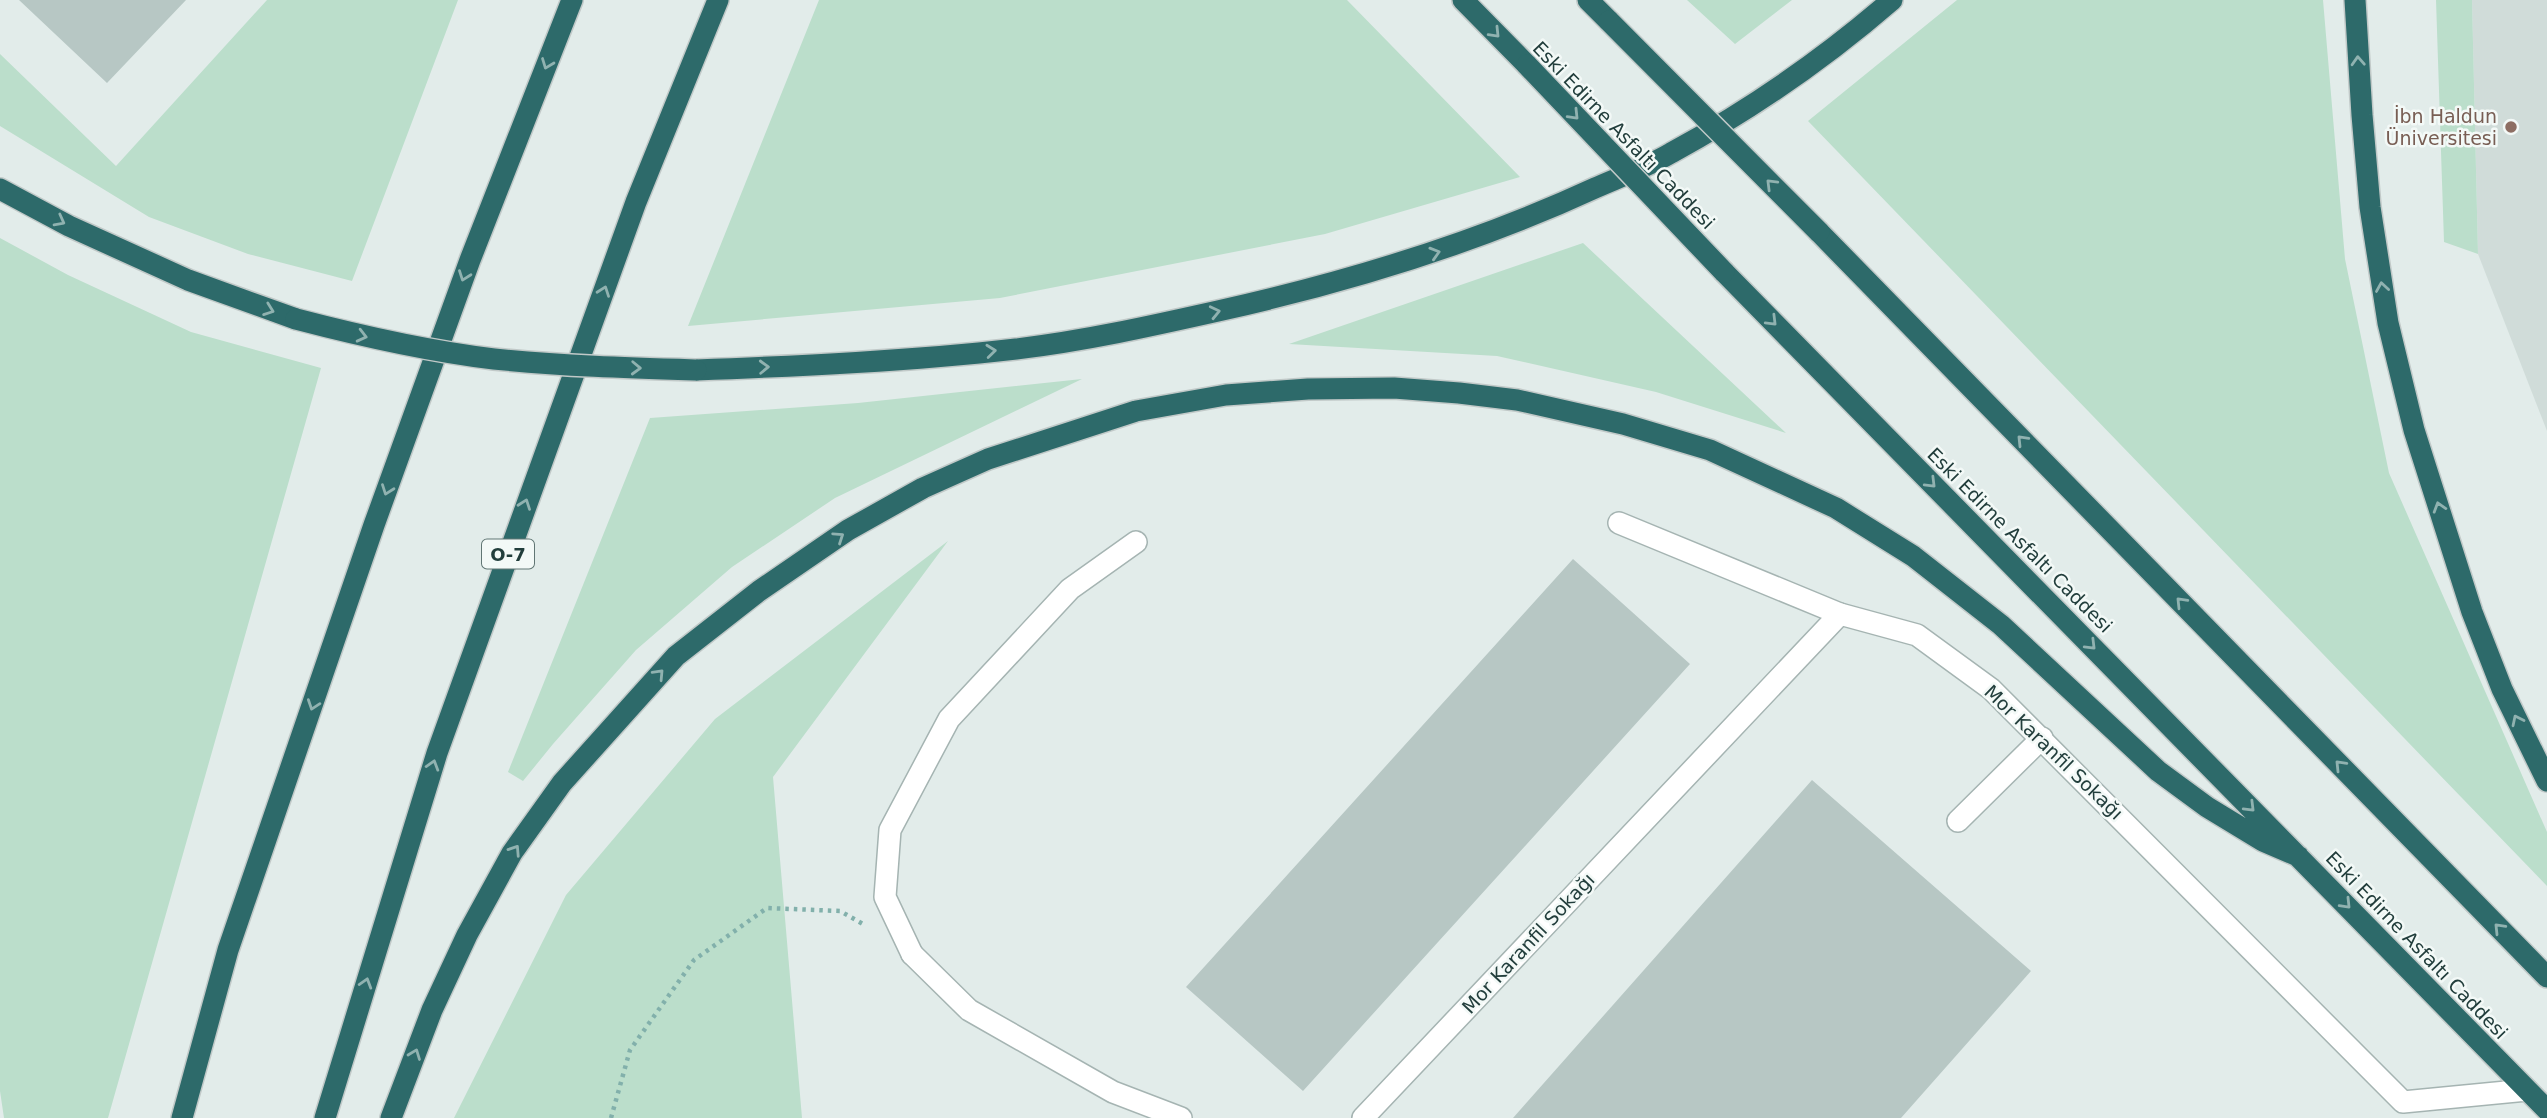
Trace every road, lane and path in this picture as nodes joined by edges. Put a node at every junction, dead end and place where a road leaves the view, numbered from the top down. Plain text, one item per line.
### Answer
1 (572, 0) edge
2 (718, 0) edge
3 (1463, 0) edge
4 (1588, 0) edge
5 (1892, 0) edge
6 (2355, 0) edge
7 (0, 189) edge
8 (1619, 523) dead end
9 (1136, 542) dead end
10 (1840, 614) junction
11 (2042, 738) junction
12 (2547, 781) edge
13 (1958, 821) dead end
14 (2298, 856) junction
15 (912, 954) junction
16 (2547, 976) edge
17 (2527, 1090) junction
18 (2547, 1110) edge
19 (182, 1118) edge
20 (325, 1118) edge
21 (391, 1118) edge
22 (611, 1118) edge
23 (1181, 1118) edge
24 (1363, 1118) edge

1 -> 19 highway
20 -> 2 highway, O-7
3 -> 14 highway, Eski Edirne Asfaltı Caddesi, bridge
16 -> 4 highway, bridge
7 -> 5 highway, bridge
12 -> 6 highway
8 - 10 street
9 - 15 street
10 - 11 street, Mor Karanfil Sokağı
10 - 24 street, Mor Karanfil Sokağı
11 - 13 street
11 - 17 street, Mor Karanfil Sokağı
14 -> 17 highway, Eski Edirne Asfaltı Caddesi
21 -> 14 highway
15 - 22 path
15 - 23 street
17 - 18 highway, Eski Edirne Asfaltı Caddesi

